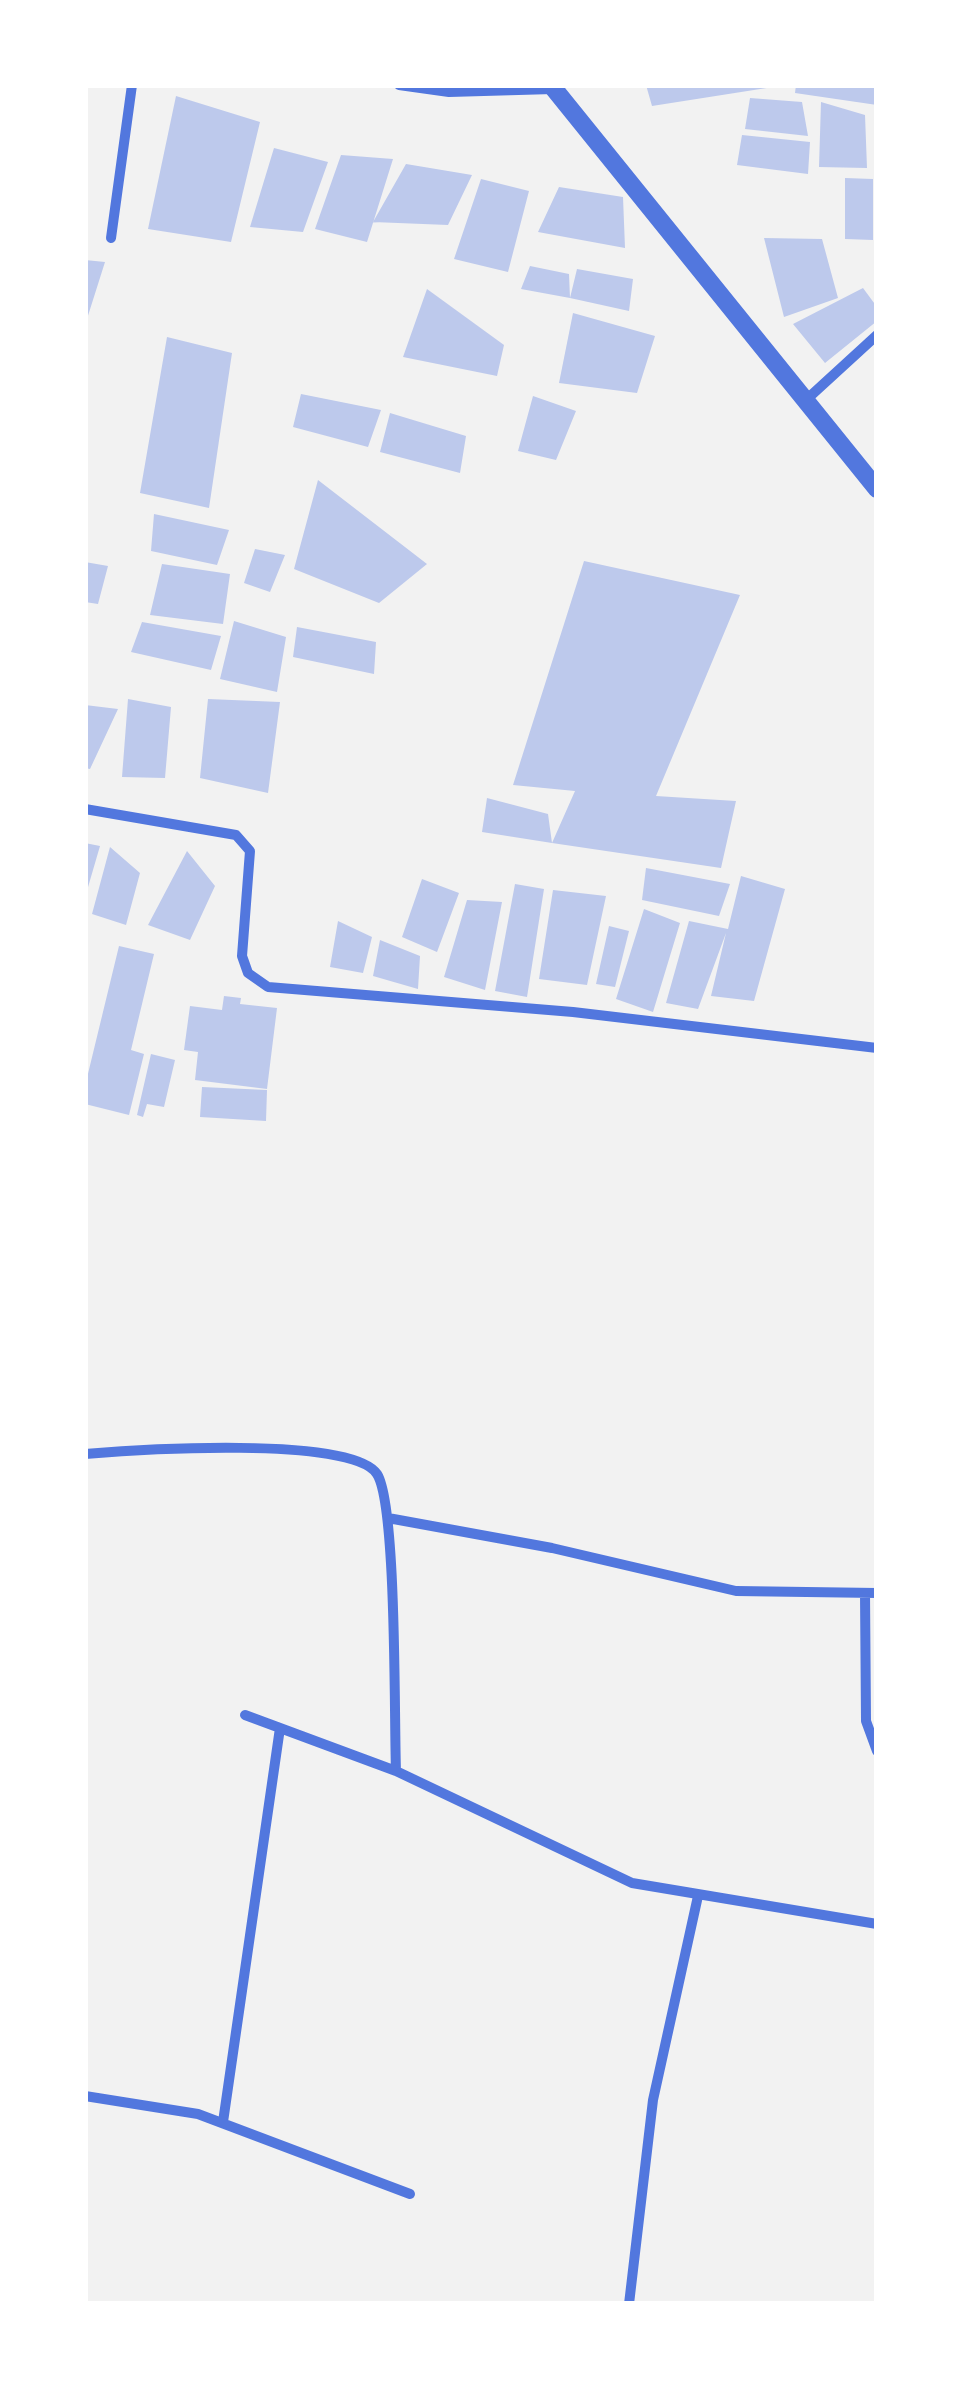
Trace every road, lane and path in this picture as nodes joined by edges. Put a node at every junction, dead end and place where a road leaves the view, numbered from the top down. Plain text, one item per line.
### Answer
1 (132, 85) edge
2 (400, 85) edge
3 (553, 87) edge
4 (111, 238) dead end
5 (877, 335) edge
6 (806, 400) junction
7 (877, 489) edge
8 (85, 809) edge
9 (877, 1048) edge
10 (85, 1454) edge
11 (388, 1518) junction
12 (871, 1593) edge
13 (245, 1715) dead end
14 (280, 1728) junction
15 (877, 1750) edge
16 (396, 1771) junction
17 (698, 1896) junction
18 (877, 1924) edge
19 (85, 2096) edge
20 (223, 2122) junction
21 (410, 2194) dead end
22 (629, 2304) edge

1 - 4 street
2 - 3 street
3 - 6 street
5 - 6 street
6 - 7 street
8 - 9 street
10 - 11 street
11 - 12 street
11 - 16 street
12 - 15 street
13 - 14 street
14 - 16 street
14 - 20 street
16 - 17 street
17 - 18 street
17 - 22 street
19 - 20 street
20 - 21 street

